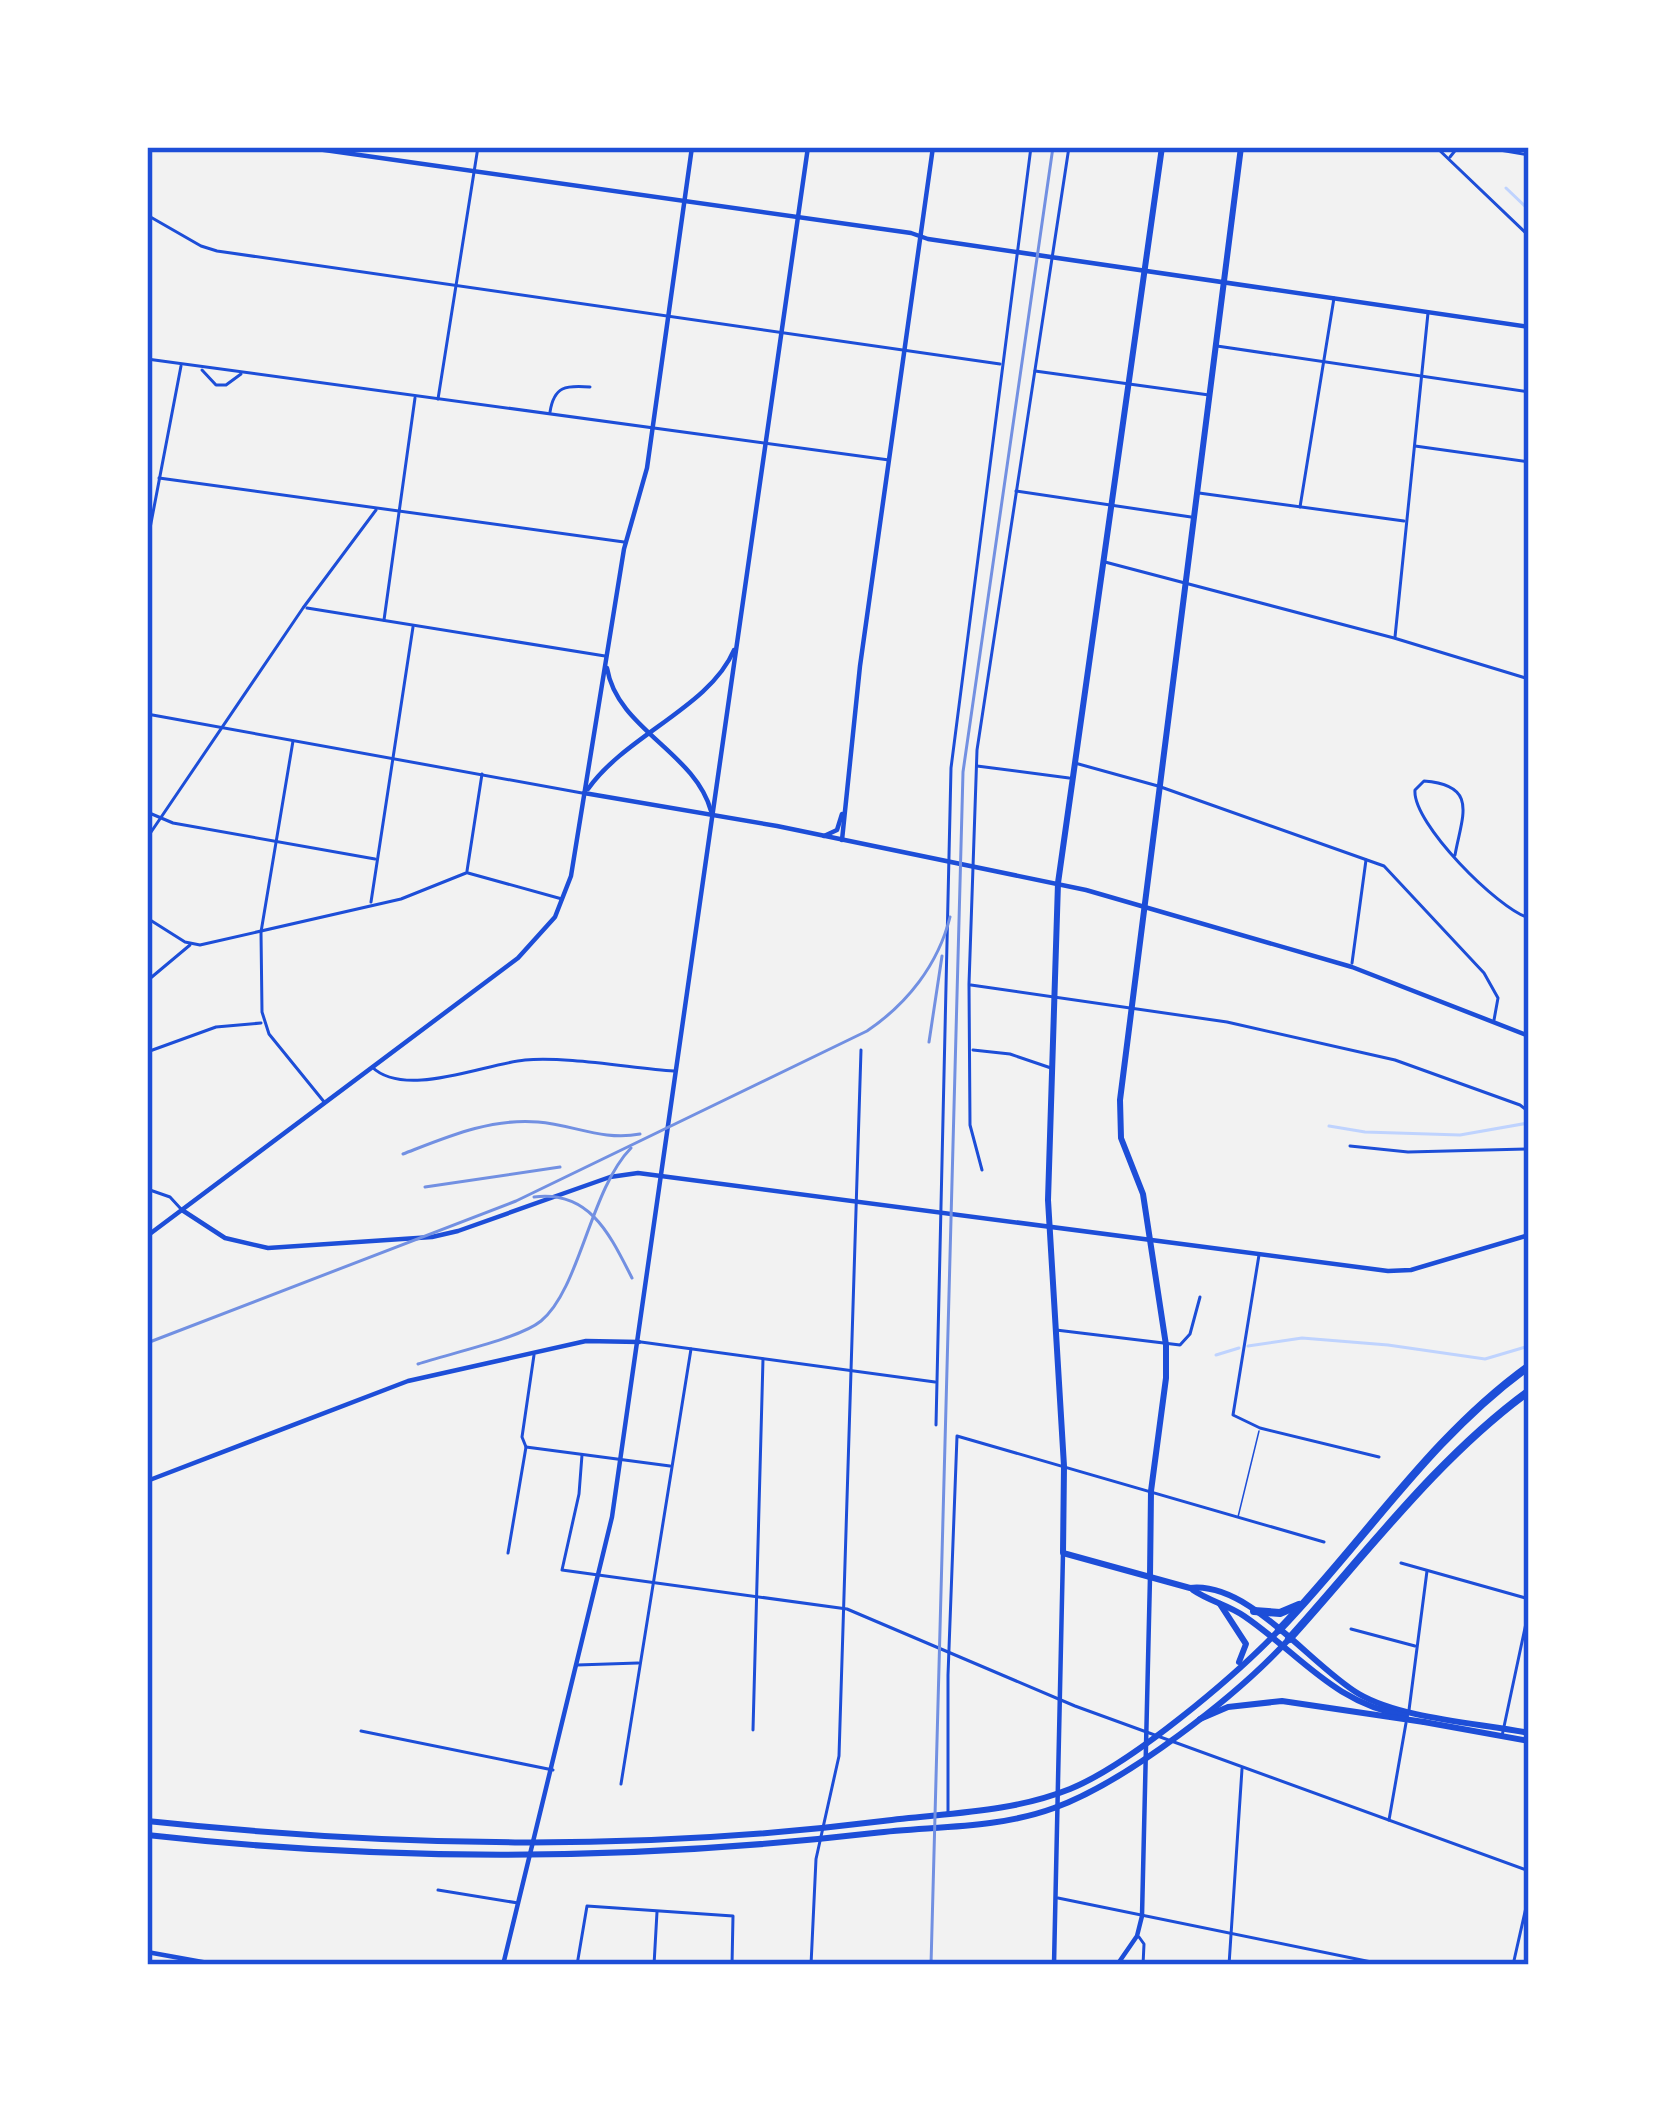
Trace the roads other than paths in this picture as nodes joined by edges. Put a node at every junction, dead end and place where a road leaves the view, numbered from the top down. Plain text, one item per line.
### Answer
1 (303, 147) edge
2 (478, 147) edge
3 (692, 147) edge
4 (808, 147) edge
5 (933, 147) edge
6 (1031, 147) edge
7 (1069, 147) edge
8 (1162, 147) edge
9 (1241, 147) edge
10 (1436, 147) edge
11 (1458, 147) edge
12 (1482, 147) edge
13 (1529, 155) edge
14 (1449, 159) junction
15 (471, 171) junction
16 (685, 201) junction
17 (147, 215) edge
18 (799, 217) junction
19 (920, 236) junction
20 (1529, 236) edge
21 (1016, 252) junction
22 (1052, 257) junction
23 (1145, 272) junction
24 (1224, 280) junction
25 (454, 286) junction
26 (1334, 296) junction
27 (1428, 311) junction
28 (668, 318) junction
29 (1529, 327) edge
30 (782, 334) junction
31 (1215, 345) junction
32 (904, 352) junction
33 (147, 359) edge
34 (1323, 360) junction
35 (181, 364) junction
36 (1002, 364) junction
37 (200, 367) junction
38 (1033, 371) junction
39 (242, 373) junction
40 (1421, 373) junction
41 (1129, 384) junction
42 (590, 387) dead end
43 (1529, 392) edge
44 (1209, 395) junction
45 (415, 396) junction
46 (438, 399) junction
47 (550, 414) junction
48 (653, 428) junction
49 (767, 443) junction
50 (1413, 446) junction
51 (891, 461) junction
52 (1529, 462) edge
53 (159, 478) junction
54 (1015, 491) junction
55 (1197, 493) junction
56 (1111, 506) junction
57 (1300, 507) junction
58 (377, 509) junction
59 (400, 512) junction
60 (1196, 518) junction
61 (1406, 522) junction
62 (626, 542) junction
63 (147, 544) edge
64 (1103, 561) junction
65 (1187, 583) junction
66 (303, 608) junction
67 (383, 621) junction
68 (413, 626) junction
69 (1394, 638) junction
70 (736, 644) junction
71 (607, 656) junction
72 (1529, 679) edge
73 (147, 714) edge
74 (224, 727) junction
75 (650, 731) junction
76 (293, 740) junction
77 (394, 757) junction
78 (1074, 763) junction
79 (976, 766) junction
80 (482, 774) junction
81 (1072, 778) junction
82 (1158, 786) junction
83 (584, 793) junction
84 (845, 803) junction
85 (147, 812) edge
86 (712, 816) junction
87 (160, 819) junction
88 (823, 836) junction
89 (147, 838) edge
90 (842, 840) junction
91 (277, 841) junction
92 (1455, 855) junction
93 (1366, 858) junction
94 (377, 859) junction
95 (948, 860) junction
96 (974, 868) junction
97 (466, 873) junction
98 (1058, 883) junction
99 (562, 898) junction
100 (1143, 905) junction
101 (370, 906) junction
102 (147, 918) edge
103 (1529, 918) edge
104 (261, 932) junction
105 (191, 944) junction
106 (1352, 967) junction
107 (147, 982) edge
108 (969, 984) junction
109 (1053, 997) junction
110 (1130, 1008) junction
111 (1494, 1022) junction
112 (263, 1023) junction
113 (1529, 1036) edge
114 (971, 1049) junction
115 (861, 1050) dead end
116 (147, 1052) edge
117 (373, 1067) junction
118 (1052, 1068) junction
119 (676, 1072) junction
120 (325, 1103) junction
121 (1529, 1112) edge
122 (1350, 1146) dead end
123 (1529, 1149) edge
124 (982, 1170) dead end
125 (664, 1175) junction
126 (147, 1189) edge
127 (855, 1201) junction
128 (182, 1210) junction
129 (940, 1212) junction
130 (1049, 1228) junction
131 (1529, 1235) edge
132 (147, 1236) edge
133 (1151, 1240) junction
134 (1259, 1253) junction
135 (1200, 1298) dead end
136 (1055, 1330) junction
137 (639, 1342) junction
138 (1166, 1345) junction
139 (691, 1349) junction
140 (534, 1353) junction
141 (763, 1359) junction
142 (1529, 1366) edge
143 (850, 1370) junction
144 (936, 1382) junction
145 (1529, 1393) edge
146 (936, 1425) dead end
147 (1260, 1428) junction
148 (526, 1447) junction
149 (582, 1454) junction
150 (1379, 1456) dead end
151 (622, 1459) junction
152 (1064, 1466) junction
153 (672, 1467) junction
154 (147, 1480) edge
155 (1151, 1491) junction
156 (1238, 1517) junction
157 (1324, 1542) dead end
158 (508, 1553) dead end
159 (1064, 1553) junction
160 (1401, 1563) dead end
161 (1426, 1571) junction
162 (600, 1576) junction
163 (1150, 1576) junction
164 (652, 1583) junction
165 (1190, 1588) junction
166 (757, 1597) junction
167 (1311, 1597) junction
168 (1529, 1599) edge
169 (1220, 1604) junction
170 (842, 1608) junction
171 (1529, 1609) edge
172 (1254, 1611) junction
173 (1351, 1628) dead end
174 (1280, 1630) junction
175 (1272, 1638) junction
176 (1286, 1643) junction
177 (1417, 1646) junction
178 (950, 1652) junction
179 (640, 1663) junction
180 (577, 1665) junction
181 (1222, 1683) junction
182 (1061, 1699) junction
183 (1408, 1710) junction
184 (1407, 1721) junction
185 (1424, 1722) junction
186 (1191, 1723) junction
187 (361, 1730) dead end
188 (753, 1730) dead end
189 (1147, 1732) junction
190 (1503, 1732) junction
191 (1529, 1737) edge
192 (1242, 1767) junction
193 (553, 1770) junction
194 (621, 1784) dead end
195 (948, 1815) junction
196 (147, 1821) edge
197 (1389, 1821) junction
198 (821, 1829) junction
199 (147, 1835) edge
200 (819, 1840) junction
201 (534, 1845) junction
202 (531, 1856) junction
203 (1529, 1871) edge
204 (438, 1890) dead end
205 (1529, 1894) edge
206 (1056, 1898) junction
207 (519, 1904) junction
208 (657, 1910) junction
209 (1142, 1916) junction
210 (1229, 1934) junction
211 (1137, 1936) junction
212 (147, 1952) edge
213 (219, 1965) edge
214 (503, 1965) edge
215 (578, 1965) edge
216 (654, 1965) edge
217 (732, 1965) edge
218 (811, 1965) edge
219 (1054, 1965) edge
220 (1119, 1965) edge
221 (1143, 1965) edge
222 (1228, 1965) edge
223 (1385, 1965) edge
224 (1513, 1965) edge

1 - 15 main road
2 - 15 street
3 - 16 main road
4 - 18 main road
5 - 19 main road
6 - 21 street
7 - 22 street
8 - 23 main road
9 - 24 main road
10 - 14 street
11 - 14 street
12 - 13 street
14 - 20 street
15 - 16 main road
15 - 25 street
16 - 18 main road
16 - 28 main road
17 - 25 street
18 - 19 main road
18 - 30 main road
19 - 21 main road
19 - 32 main road
21 - 22 main road
21 - 36 street
22 - 23 main road
22 - 38 street
23 - 24 main road
23 - 41 main road
24 - 26 main road
24 - 31 main road
25 - 28 street
25 - 46 street
26 - 27 main road
26 - 34 street
27 - 29 main road
27 - 40 street
28 - 30 street
28 - 48 main road
30 - 32 street
30 - 49 main road
31 - 34 street
31 - 44 main road
32 - 36 street
32 - 51 main road
33 - 35 street
34 - 40 street
34 - 57 street
35 - 37 street
35 - 53 street
36 - 95 street
37 - 39 street
37 - 39 street
38 - 41 street
38 - 54 street
39 - 45 street
40 - 43 street
40 - 50 street
41 - 44 street
41 - 56 main road
42 - 47 street
44 - 55 main road
45 - 46 street
45 - 59 street
46 - 47 street
47 - 48 street
48 - 49 street
48 - 62 main road
49 - 51 street
49 - 70 main road
50 - 52 street
50 - 61 street
51 - 84 main road
53 - 58 street
53 - 63 street
54 - 56 street
54 - 79 street
55 - 57 street
55 - 60 main road
56 - 60 street
56 - 64 main road
57 - 61 street
58 - 59 street
58 - 66 street
59 - 62 street
59 - 67 street
60 - 65 main road
61 - 69 street
62 - 71 main road
64 - 65 street
64 - 78 main road
65 - 69 street
65 - 82 main road
66 - 67 street
66 - 74 street
67 - 68 street
68 - 71 street
68 - 77 street
69 - 72 street
70 - 75 main road
70 - 86 main road
71 - 75 main road
71 - 83 main road
73 - 74 street
74 - 76 street
74 - 87 street
75 - 83 main road
75 - 86 main road
76 - 77 street
76 - 91 street
77 - 80 street
77 - 94 street
78 - 81 main road
78 - 82 street
79 - 81 street
79 - 96 street
80 - 83 street
80 - 97 street
81 - 98 main road
82 - 93 street
82 - 100 main road
83 - 86 main road
83 - 99 main road
84 - 88 main road
84 - 90 main road
85 - 87 street
86 - 88 main road
86 - 119 main road
87 - 89 street
87 - 91 street
88 - 90 main road
90 - 95 main road
91 - 94 street
91 - 104 street
92 - 92 street
92 - 103 street
93 - 106 street
93 - 111 street
94 - 101 street
95 - 96 main road
95 - 129 street
96 - 98 main road
96 - 108 street
97 - 99 street
97 - 101 street
98 - 100 main road
98 - 109 main road
99 - 117 main road
100 - 106 main road
100 - 110 main road
101 - 104 street
102 - 105 street
104 - 105 street
104 - 112 street
105 - 107 street
106 - 111 main road
108 - 109 street
108 - 114 street
109 - 110 street
109 - 118 main road
110 - 121 street
110 - 133 main road
111 - 113 main road
112 - 116 street
112 - 120 street
114 - 118 street
114 - 124 street
115 - 127 street
117 - 119 street
117 - 120 main road
118 - 130 main road
119 - 125 main road
120 - 128 main road
122 - 123 street
125 - 127 main road
125 - 128 main road
125 - 137 main road
126 - 128 street
127 - 129 main road
127 - 143 street
128 - 132 main road
129 - 130 main road
129 - 144 street
130 - 133 main road
130 - 136 main road
131 - 134 main road
133 - 134 main road
133 - 138 main road
134 - 147 street
135 - 138 street
136 - 138 street
136 - 152 main road
137 - 139 street
137 - 140 main road
137 - 151 main road
138 - 155 main road
139 - 141 street
139 - 153 street
140 - 148 street
140 - 154 main road
141 - 143 street
141 - 166 street
142 - 167 highway
143 - 144 street
143 - 170 street
144 - 146 street
145 - 176 highway
147 - 150 street
147 - 156 lane
148 - 149 street
148 - 158 street
149 - 151 street
149 - 162 street
151 - 153 street
151 - 162 main road
152 - 155 street
152 - 159 main road
152 - 178 street
153 - 164 street
155 - 156 street
155 - 163 main road
156 - 157 street
159 - 163 main road
159 - 182 main road
160 - 161 street
161 - 168 street
161 - 177 street
162 - 164 street
162 - 180 main road
163 - 165 main road
163 - 189 main road
164 - 166 street
164 - 179 street
165 - 169 main road
165 - 172 main road
166 - 170 street
166 - 188 street
167 - 172 highway
167 - 174 highway
169 - 175 main road
169 - 181 main road
170 - 178 street
170 - 198 street
171 - 190 street
172 - 174 main road
173 - 177 street
174 - 175 main road
174 - 176 main road
175 - 176 main road
175 - 181 main road
176 - 183 main road
176 - 185 main road
176 - 186 main road
177 - 183 street
178 - 182 street
178 - 195 street
179 - 180 street
179 - 194 street
180 - 193 main road
181 - 195 main road
182 - 189 street
182 - 206 main road
183 - 190 main road
184 - 185 main road
184 - 186 main road
184 - 197 street
185 - 190 main road
186 - 200 main road
187 - 193 street
189 - 192 street
189 - 209 main road
190 - 191 main road
192 - 197 street
192 - 210 street
193 - 201 main road
195 - 198 main road
196 - 201 main road
197 - 203 street
198 - 200 street
198 - 201 main road
199 - 202 main road
200 - 202 main road
200 - 218 street
201 - 202 main road
202 - 207 main road
204 - 207 street
205 - 224 street
206 - 209 street
206 - 219 main road
207 - 214 main road
208 - 215 street
208 - 216 street
208 - 217 street
209 - 210 street
209 - 211 main road
210 - 222 street
210 - 223 street
211 - 220 main road
211 - 221 street
212 - 213 main road

